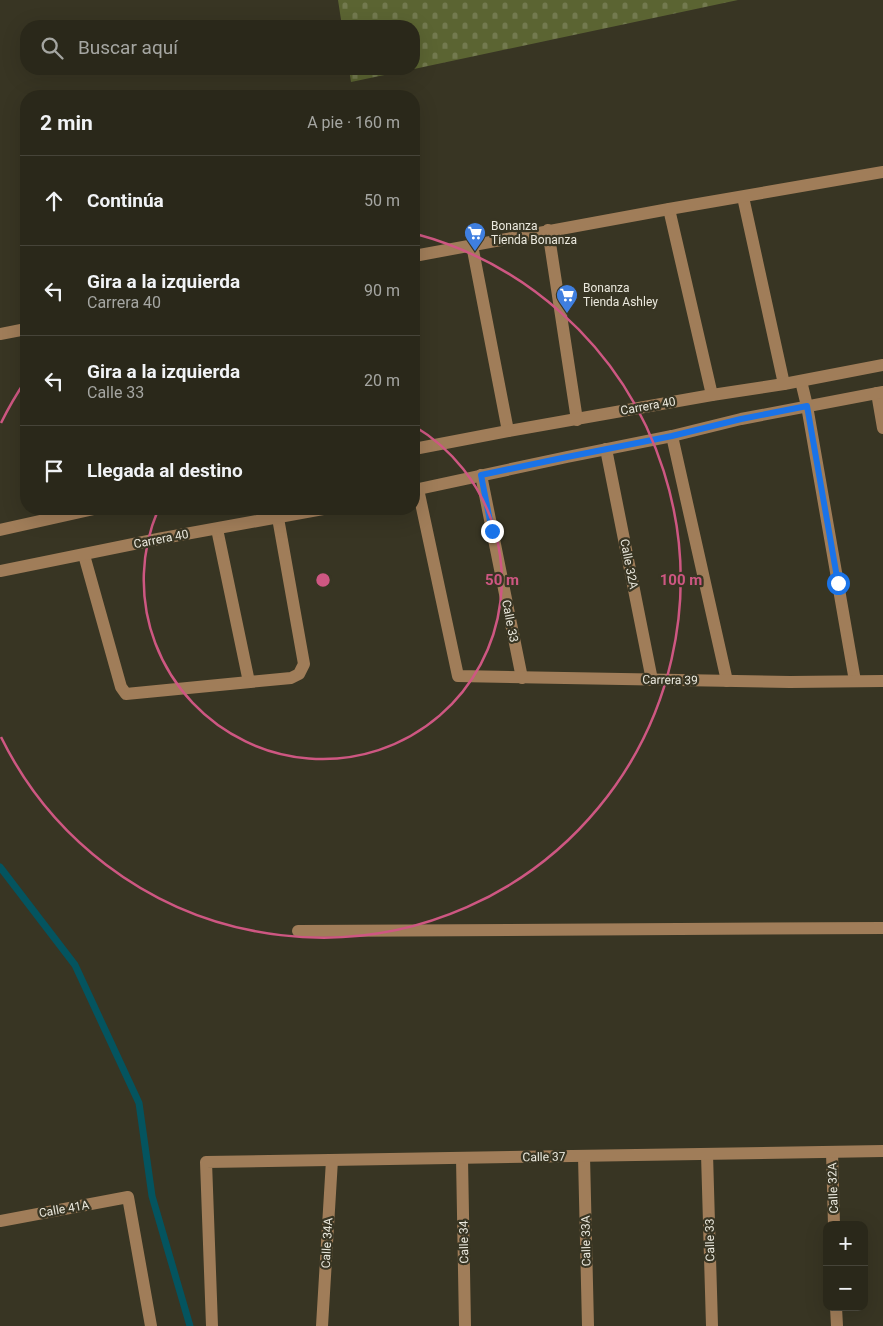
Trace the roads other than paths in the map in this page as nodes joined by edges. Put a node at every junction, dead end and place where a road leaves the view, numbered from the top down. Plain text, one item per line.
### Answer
1 (883, 172) edge
2 (743, 197) junction
3 (669, 209) junction
4 (548, 230) junction
5 (472, 245) junction
6 (420, 255) edge
7 (20, 330) edge
8 (0, 334) edge
9 (883, 365) edge
10 (801, 381) junction
11 (784, 384) junction
12 (880, 392) edge
13 (712, 395) junction
14 (807, 406) junction
15 (577, 420) junction
16 (883, 428) edge
17 (508, 431) junction
18 (672, 436) junction
19 (420, 448) edge
20 (606, 449) junction
21 (481, 475) junction
22 (420, 489) edge
23 (420, 508) edge
24 (67, 515) edge
25 (293, 515) edge
26 (278, 518) junction
27 (217, 529) junction
28 (0, 530) edge
29 (84, 555) junction
30 (0, 571) edge
31 (522, 678) junction
32 (652, 680) junction
33 (727, 681) junction
34 (855, 681) junction
35 (883, 681) edge
36 (249, 682) junction
37 (883, 928) edge
38 (298, 931) dead end
39 (883, 1151) edge
40 (832, 1152) junction
41 (708, 1154) junction
42 (584, 1156) junction
43 (462, 1158) junction
44 (332, 1160) junction
45 (0, 1221) edge
46 (834, 1221) edge
47 (836, 1311) edge
48 (151, 1326) edge
49 (212, 1326) edge
50 (322, 1326) edge
51 (466, 1326) edge
52 (588, 1326) edge
53 (712, 1326) edge
54 (837, 1326) edge

1 - 2 street
2 - 3 street
2 - 11 street
3 - 4 street
3 - 13 street
4 - 5 street
4 - 15 street
5 - 6 street
5 - 17 street
7 - 8 street
9 - 10 street, Carrera 40
10 - 11 street, Carrera 40
10 - 14 street
11 - 13 street, Carrera 40
12 - 14 street
12 - 16 street
13 - 15 street, Carrera 40
14 - 18 street
14 - 34 street
15 - 17 street, Carrera 40
17 - 19 street, Carrera 40
18 - 20 street
18 - 33 street
20 - 21 street
20 - 32 street, Calle 32A
21 - 22 street
21 - 31 street, Calle 33
23 - 31 street, Carrera 39
24 - 28 street
25 - 26 street, Carrera 40
26 - 27 street, Carrera 40
26 - 36 street
27 - 29 street, Carrera 40
27 - 36 street
29 - 30 street, Carrera 40
29 - 36 street
31 - 32 street, Carrera 39
32 - 33 street, Carrera 39
33 - 34 street, Carrera 39
34 - 35 street, Carrera 39
37 - 38 street
39 - 40 street, Calle 37
40 - 41 street, Calle 37
40 - 46 street, Calle 32A
41 - 42 street, Calle 37
41 - 53 street, Calle 33
42 - 43 street, Calle 37
42 - 52 street, Calle 33A
43 - 44 street, Calle 37
43 - 51 street, Calle 34
44 - 49 street, Calle 37
44 - 50 street, Calle 34A
45 - 48 street, Calle 41A
47 - 54 street

